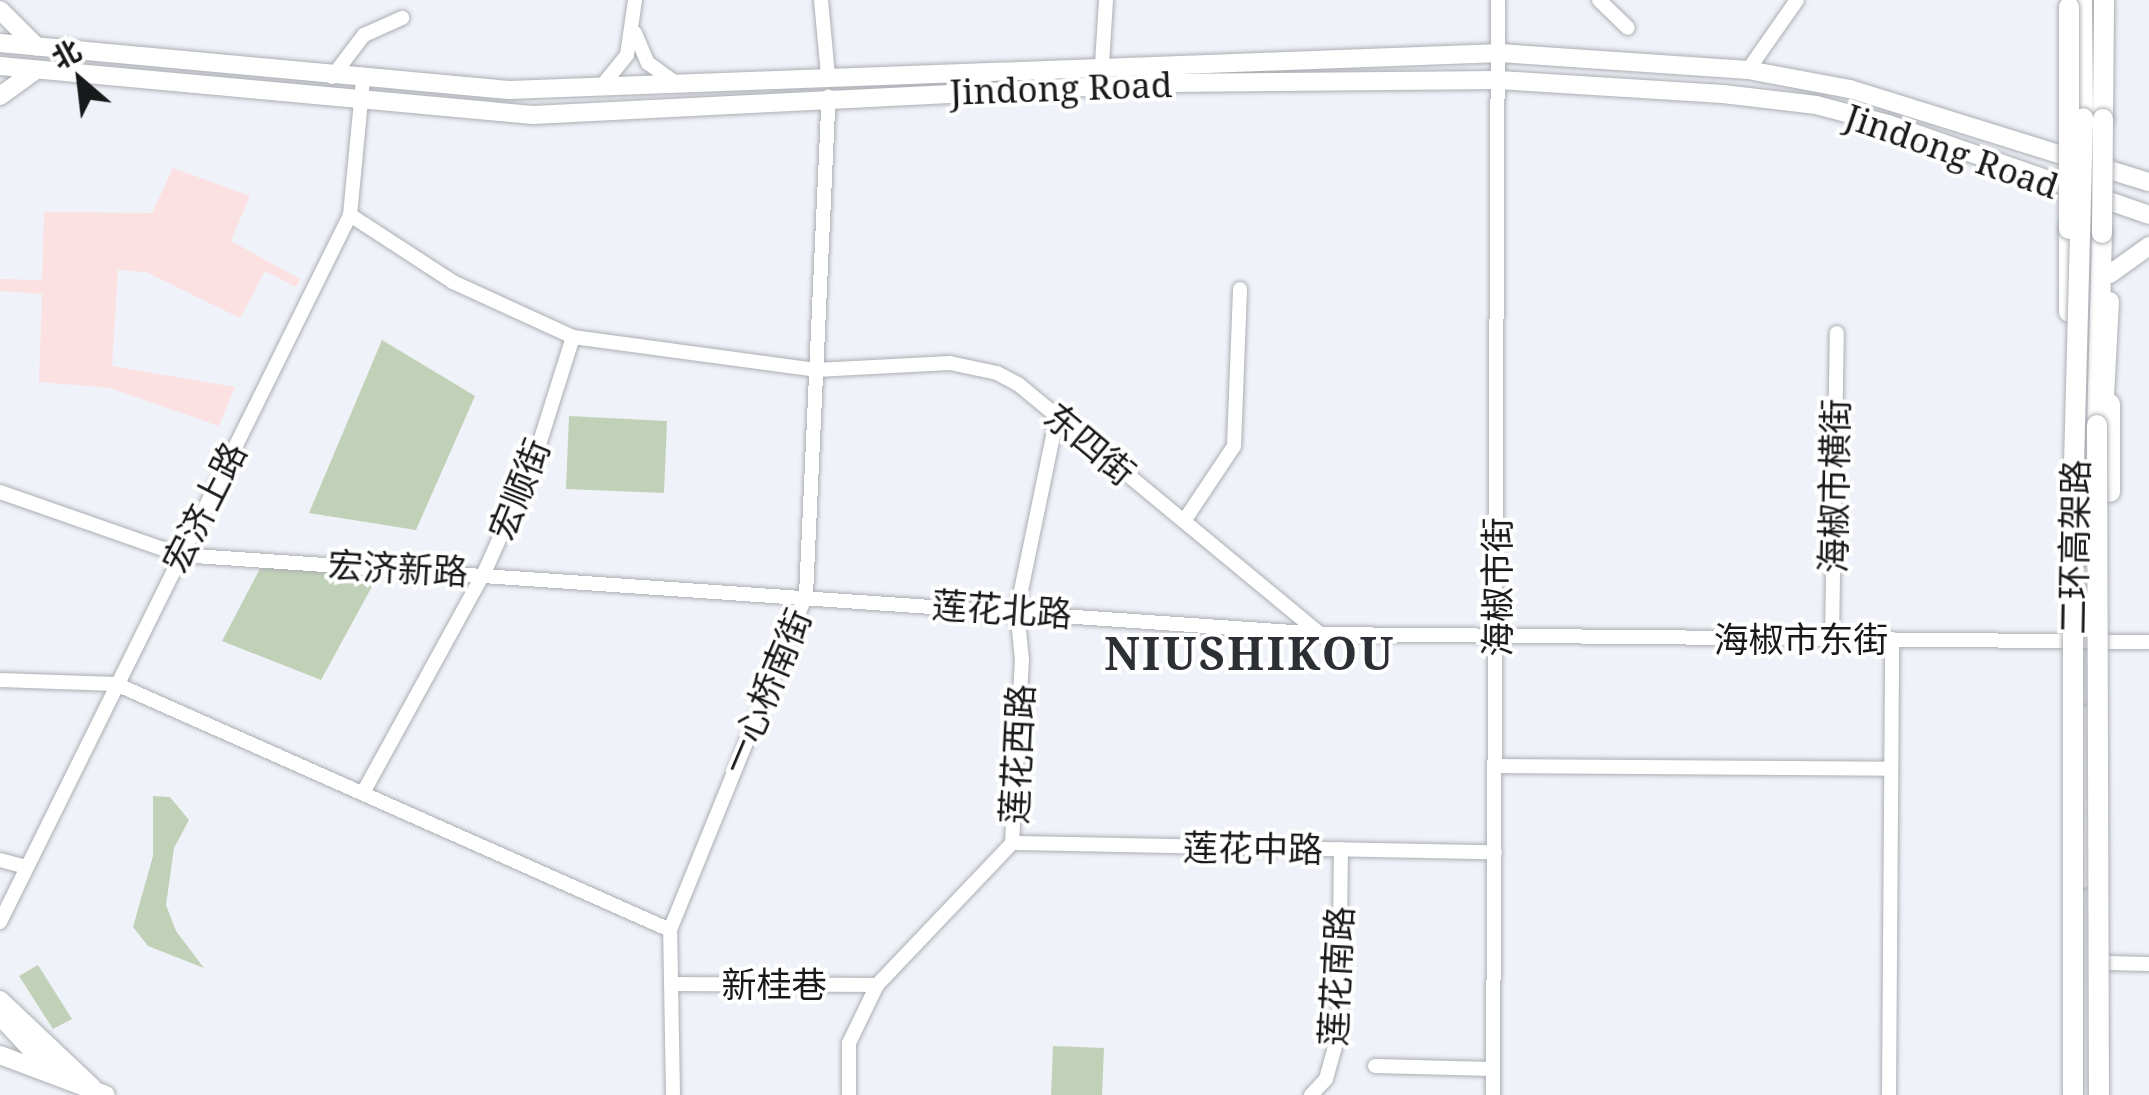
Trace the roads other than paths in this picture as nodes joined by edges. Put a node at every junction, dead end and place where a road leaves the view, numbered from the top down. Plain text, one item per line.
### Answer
1 (635, 0) edge
2 (821, 0) edge
3 (1106, 0) edge
4 (1498, 0) edge
5 (1598, 0) edge
6 (1798, 0) edge
7 (2102, 0) edge
8 (2074, 2) edge
9 (0, 10) edge
10 (402, 18) dead end
11 (1628, 28) dead end
12 (635, 33) junction
13 (0, 43) edge
14 (38, 47) junction
15 (1500, 53) junction
16 (1102, 64) junction
17 (0, 66) edge
18 (38, 69) junction
19 (1748, 70) junction
20 (828, 75) junction
21 (332, 77) junction
22 (363, 80) junction
23 (1499, 80) junction
24 (676, 83) junction
25 (601, 87) junction
26 (579, 88) junction
27 (0, 96) edge
28 (829, 98) junction
29 (359, 102) junction
30 (678, 104) junction
31 (581, 112) junction
32 (2077, 158) junction
33 (2100, 164) junction
34 (2149, 182) edge
35 (2078, 194) junction
36 (2108, 202) junction
37 (350, 214) junction
38 (2149, 215) edge
39 (2149, 246) edge
40 (2110, 274) junction
41 (1240, 289) dead end
42 (1837, 333) dead end
43 (572, 337) junction
44 (816, 370) junction
45 (2110, 386) junction
46 (1057, 417) junction
47 (0, 492) edge
48 (2074, 502) junction
49 (1184, 521) junction
50 (180, 555) junction
51 (484, 573) junction
52 (806, 596) junction
53 (1018, 610) junction
54 (1320, 634) junction
55 (1832, 639) junction
56 (1892, 639) junction
57 (1497, 640) junction
58 (2082, 641) junction
59 (2106, 641) junction
60 (2149, 642) edge
61 (0, 680) edge
62 (116, 684) junction
63 (1496, 766) junction
64 (1891, 769) junction
65 (364, 792) junction
66 (1012, 843) junction
67 (1341, 849) junction
68 (1495, 852) junction
69 (0, 860) edge
70 (27, 866) junction
71 (0, 922) edge
72 (670, 930) junction
73 (2096, 962) junction
74 (2149, 964) edge
75 (672, 984) junction
76 (877, 985) junction
77 (0, 1000) edge
78 (0, 1016) edge
79 (0, 1055) edge
80 (0, 1065) edge
81 (1376, 1066) dead end
82 (1492, 1069) junction
83 (57, 1077) junction
84 (88, 1092) edge
85 (673, 1095) edge
86 (849, 1095) edge
87 (1311, 1095) edge
88 (1493, 1095) edge
89 (1888, 1095) edge
90 (2073, 1095) edge
91 (2081, 1095) edge
92 (2100, 1095) edge

1 - 12 street
2 - 20 street
3 - 16 street
4 - 15 street, 海椒市街
5 - 11 street
6 - 19 street
7 - 33 main road
7 - 73 highway, 二环高架路, bridge
8 - 32 main road
8 - 48 highway, 二环高架路, bridge
9 - 14 main road
10 - 21 street
12 - 24 street
12 - 25 street
13 - 14 main road, Jindong Road
14 - 21 main road, Jindong Road
15 - 16 main road, Jindong Road
15 - 19 main road, Jindong Road
15 - 23 street, 海椒市街
16 - 20 main road, Jindong Road
17 - 18 main road, Jindong Road
18 - 27 main road
18 - 29 main road, Jindong Road
19 - 32 main road, Jindong Road
20 - 24 main road, Jindong Road
21 - 22 main road, Jindong Road
22 - 26 main road, Jindong Road
22 - 29 street, 宏济上路
23 - 28 main road, Jindong Road
23 - 35 main road, Jindong Road
23 - 57 street, 海椒市街
24 - 25 main road, Jindong Road
24 - 30 main road
25 - 26 main road, Jindong Road
26 - 31 main road
28 - 30 main road, Jindong Road
28 - 44 street, 一心桥南街
29 - 31 main road, Jindong Road
29 - 37 street, 宏济上路
30 - 31 main road, Jindong Road
32 - 33 main road, Jindong Road
32 - 35 main road
33 - 34 main road, Jindong Road
33 - 36 main road
35 - 36 main road, Jindong Road
35 - 58 main road
36 - 38 main road, Jindong Road
36 - 40 main road
37 - 43 street, 东四街
37 - 50 street, 宏济上路
39 - 40 main road
40 - 45 main road
41 - 49 street
42 - 55 street, 海椒市横街
43 - 44 street, 东四街
43 - 51 street, 宏顺街
44 - 46 street, 东四街
44 - 52 street, 一心桥南街
45 - 59 main road
45 - 73 highway, bridge
46 - 49 street, 东四街
46 - 53 street, 莲花西路
47 - 50 street, 宏济新路
48 - 73 highway, bridge
48 - 90 highway, 二环高架路, bridge
49 - 54 street, 东四街
50 - 51 street, 宏济新路
50 - 62 street, 宏济上路
51 - 52 street, 宏济新路
51 - 65 street, 宏顺街
52 - 53 street, 莲花北路
52 - 72 street, 一心桥南街
53 - 54 street, 莲花北路
53 - 66 street, 莲花西路
54 - 57 street, 莲花北路
55 - 56 street, 海椒市东街
55 - 57 street, 海椒市东街
56 - 58 street, 海椒市东街
56 - 64 street
57 - 63 street, 海椒市街
58 - 59 street, 海椒市东街
58 - 73 main road
59 - 60 street, 海椒市东街
59 - 73 main road
61 - 62 street
62 - 65 street
62 - 70 street, 宏济上路
63 - 64 street
63 - 68 street, 海椒市街
64 - 89 street
65 - 72 street
66 - 67 street, 莲花中路
66 - 76 street, 莲花西路
67 - 68 street, 莲花中路
67 - 87 street, 莲花南路
68 - 82 street, 海椒市街
69 - 70 street
70 - 71 street, 宏济上路
72 - 75 street, 一心桥南街
73 - 74 street
73 - 91 main road
73 - 92 highway, 二环高架路, bridge
75 - 76 street, 新桂巷
75 - 85 street, 一心桥南街
76 - 86 street, 莲花西路
77 - 84 main road
78 - 83 main road
79 - 83 main road
80 - 84 main road
81 - 82 street
82 - 88 street, 海椒市街
83 - 84 main road

